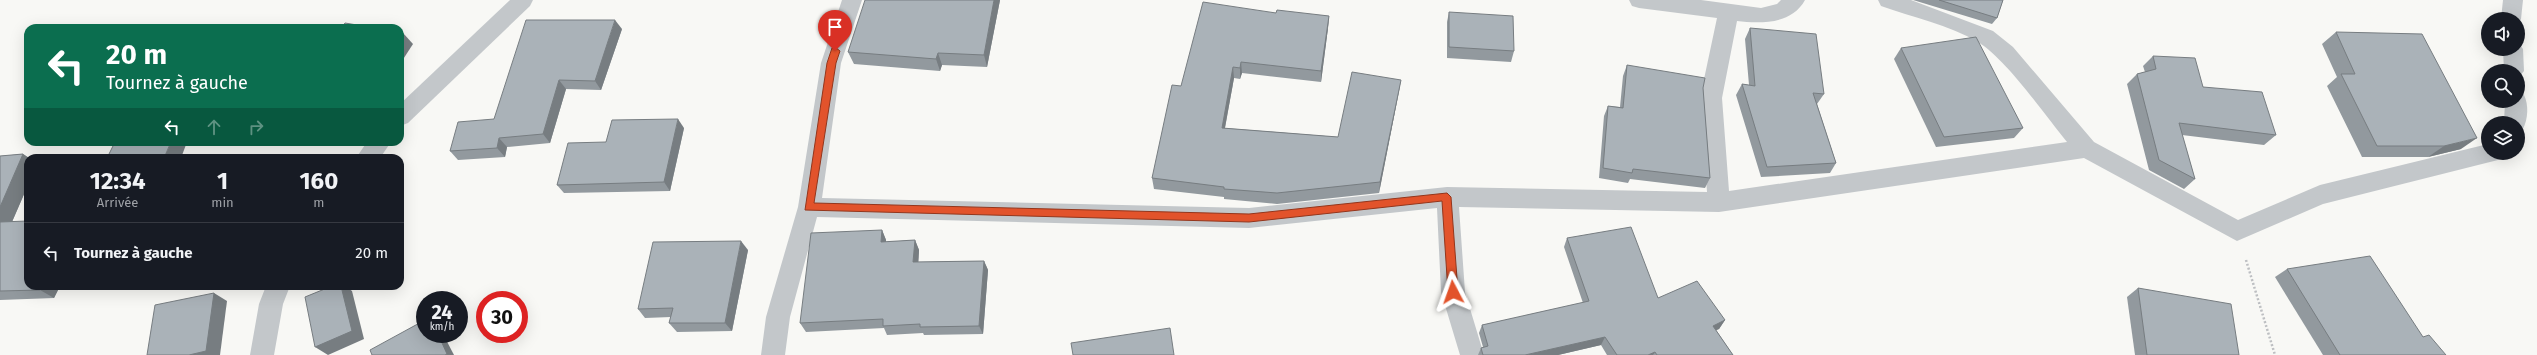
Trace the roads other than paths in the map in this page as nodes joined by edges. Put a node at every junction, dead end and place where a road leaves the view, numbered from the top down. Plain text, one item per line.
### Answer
1 (523, 0) edge
2 (852, 0) edge
3 (1639, 0) edge
4 (1795, 0) edge
5 (1888, 0) edge
6 (2512, 0) edge
7 (1729, 12) junction
8 (2511, 12) edge
9 (404, 113) edge
10 (377, 146) edge
11 (2086, 148) junction
12 (370, 154) edge
13 (2481, 155) edge
14 (1447, 197) junction
15 (1719, 202) junction
16 (809, 207) junction
17 (276, 290) edge
18 (262, 355) edge
19 (773, 355) edge
20 (1472, 355) edge

1 - 9 street
2 - 16 street
3 - 7 street
4 - 7 street
5 - 11 street
6 - 8 street
7 - 15 street
10 - 12 street
11 - 13 street
11 - 15 street
14 - 15 street
14 - 16 street
14 - 20 street
16 - 19 street
17 - 18 street

